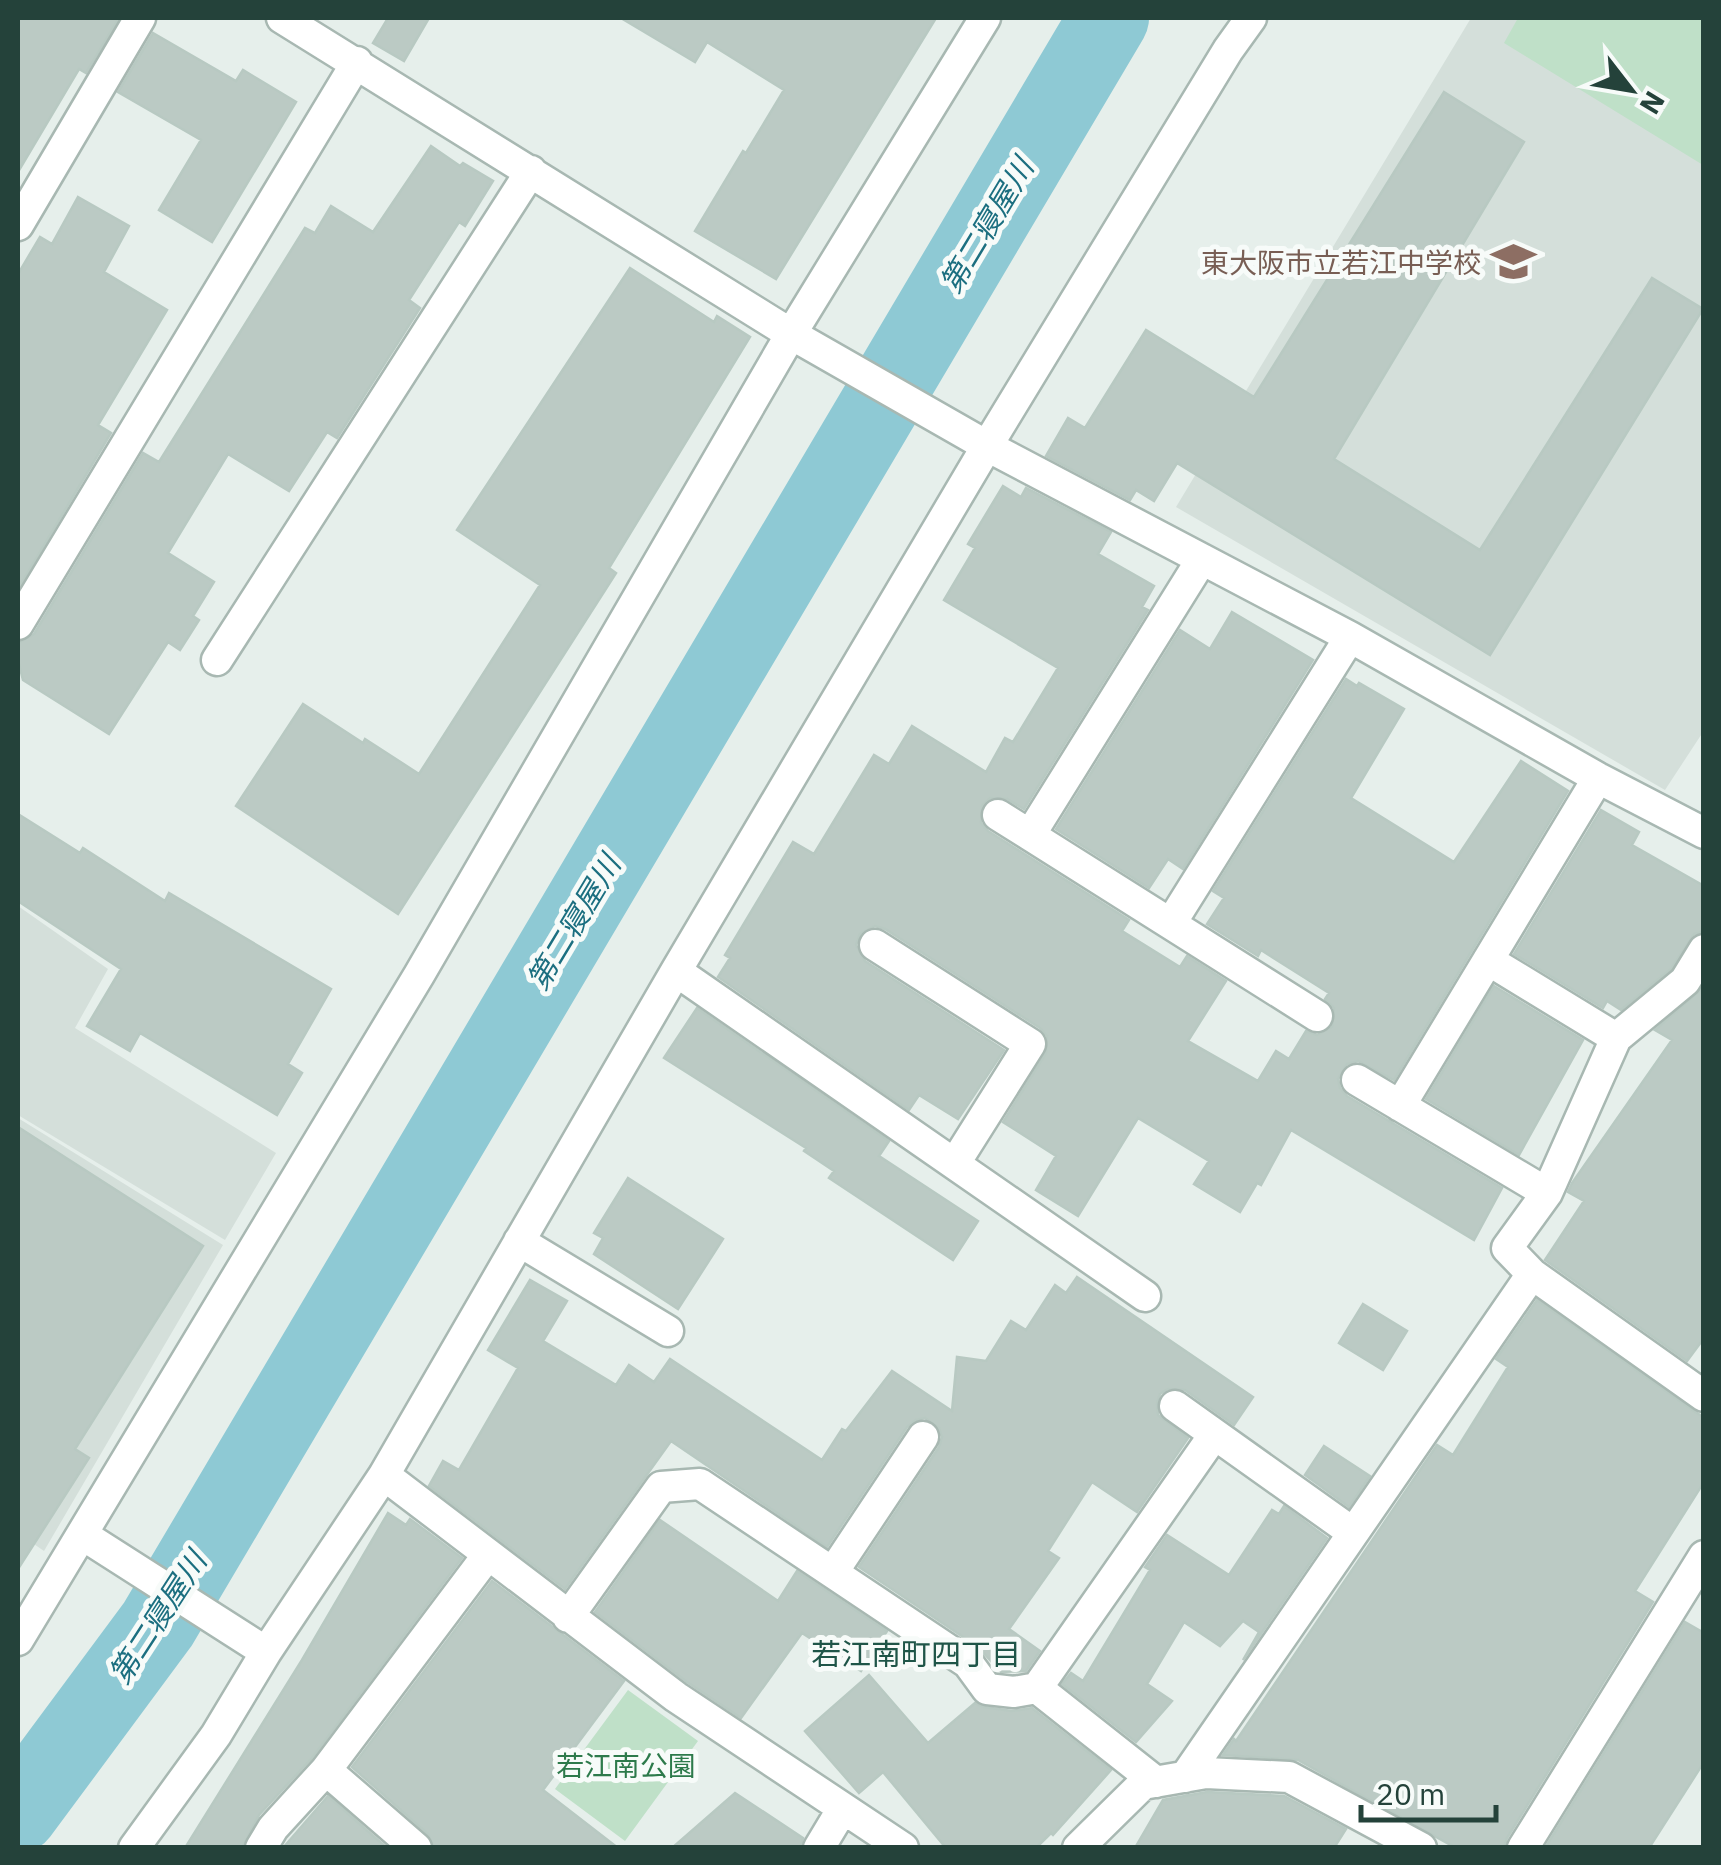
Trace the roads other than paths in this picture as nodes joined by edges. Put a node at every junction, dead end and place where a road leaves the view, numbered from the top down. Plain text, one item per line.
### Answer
1 (140, 18) edge
2 (282, 18) edge
3 (986, 18) edge
4 (1251, 18) edge
5 (356, 62) junction
6 (530, 171) junction
7 (18, 226) edge
8 (791, 334) junction
9 (987, 446) junction
10 (1202, 559) junction
11 (18, 624) edge
12 (1350, 636) junction
13 (217, 660) dead end
14 (1598, 778) junction
15 (998, 815) dead end
16 (1704, 834) edge
17 (1030, 835) junction
18 (1171, 923) junction
19 (875, 945) dead end
20 (1704, 950) edge
21 (1488, 960) junction
22 (676, 971) junction
23 (1318, 1016) dead end
24 (1616, 1038) junction
25 (1356, 1080) dead end
26 (1400, 1106) junction
27 (955, 1163) junction
28 (1547, 1193) junction
29 (520, 1241) junction
30 (1532, 1274) junction
31 (1145, 1296) dead end
32 (668, 1331) dead end
33 (1704, 1396) edge
34 (1175, 1406) dead end
35 (1214, 1435) junction
36 (923, 1437) dead end
37 (384, 1475) junction
38 (1352, 1532) junction
39 (83, 1535) junction
40 (487, 1556) junction
41 (1704, 1556) edge
42 (833, 1572) junction
43 (568, 1617) junction
44 (18, 1640) edge
45 (266, 1652) junction
46 (1037, 1688) junction
47 (326, 1770) junction
48 (1170, 1780) junction
49 (843, 1808) junction
50 (134, 1848) edge
51 (261, 1848) edge
52 (416, 1848) edge
53 (820, 1848) edge
54 (903, 1848) edge
55 (1078, 1848) edge
56 (1420, 1848) edge
57 (1523, 1848) edge

1 - 7 street
2 - 5 street
3 - 8 street
4 - 9 street
5 - 6 street
5 - 11 street
6 - 8 street
6 - 13 street
8 - 9 street
8 - 39 street
9 - 10 street
9 - 22 street
10 - 12 street
10 - 17 street
12 - 14 street
12 - 18 street
14 - 16 street
14 - 21 street
15 - 17 street
17 - 18 street
18 - 23 street
19 - 27 street
20 - 24 street
21 - 24 street
21 - 26 street
22 - 27 street
22 - 29 street
24 - 28 street
25 - 26 street
26 - 28 street
27 - 31 street
28 - 30 street
29 - 32 street
29 - 37 street
30 - 33 street
30 - 38 street
34 - 35 street
35 - 38 street
35 - 46 street
36 - 42 street
37 - 40 street
37 - 45 street
38 - 48 street
39 - 44 street
39 - 45 street
40 - 43 street
40 - 47 street
41 - 57 street
42 - 43 street
42 - 46 street
43 - 49 street
45 - 50 street
46 - 48 street
47 - 51 street
47 - 52 street
48 - 55 street
48 - 56 street
49 - 53 street
49 - 54 street

